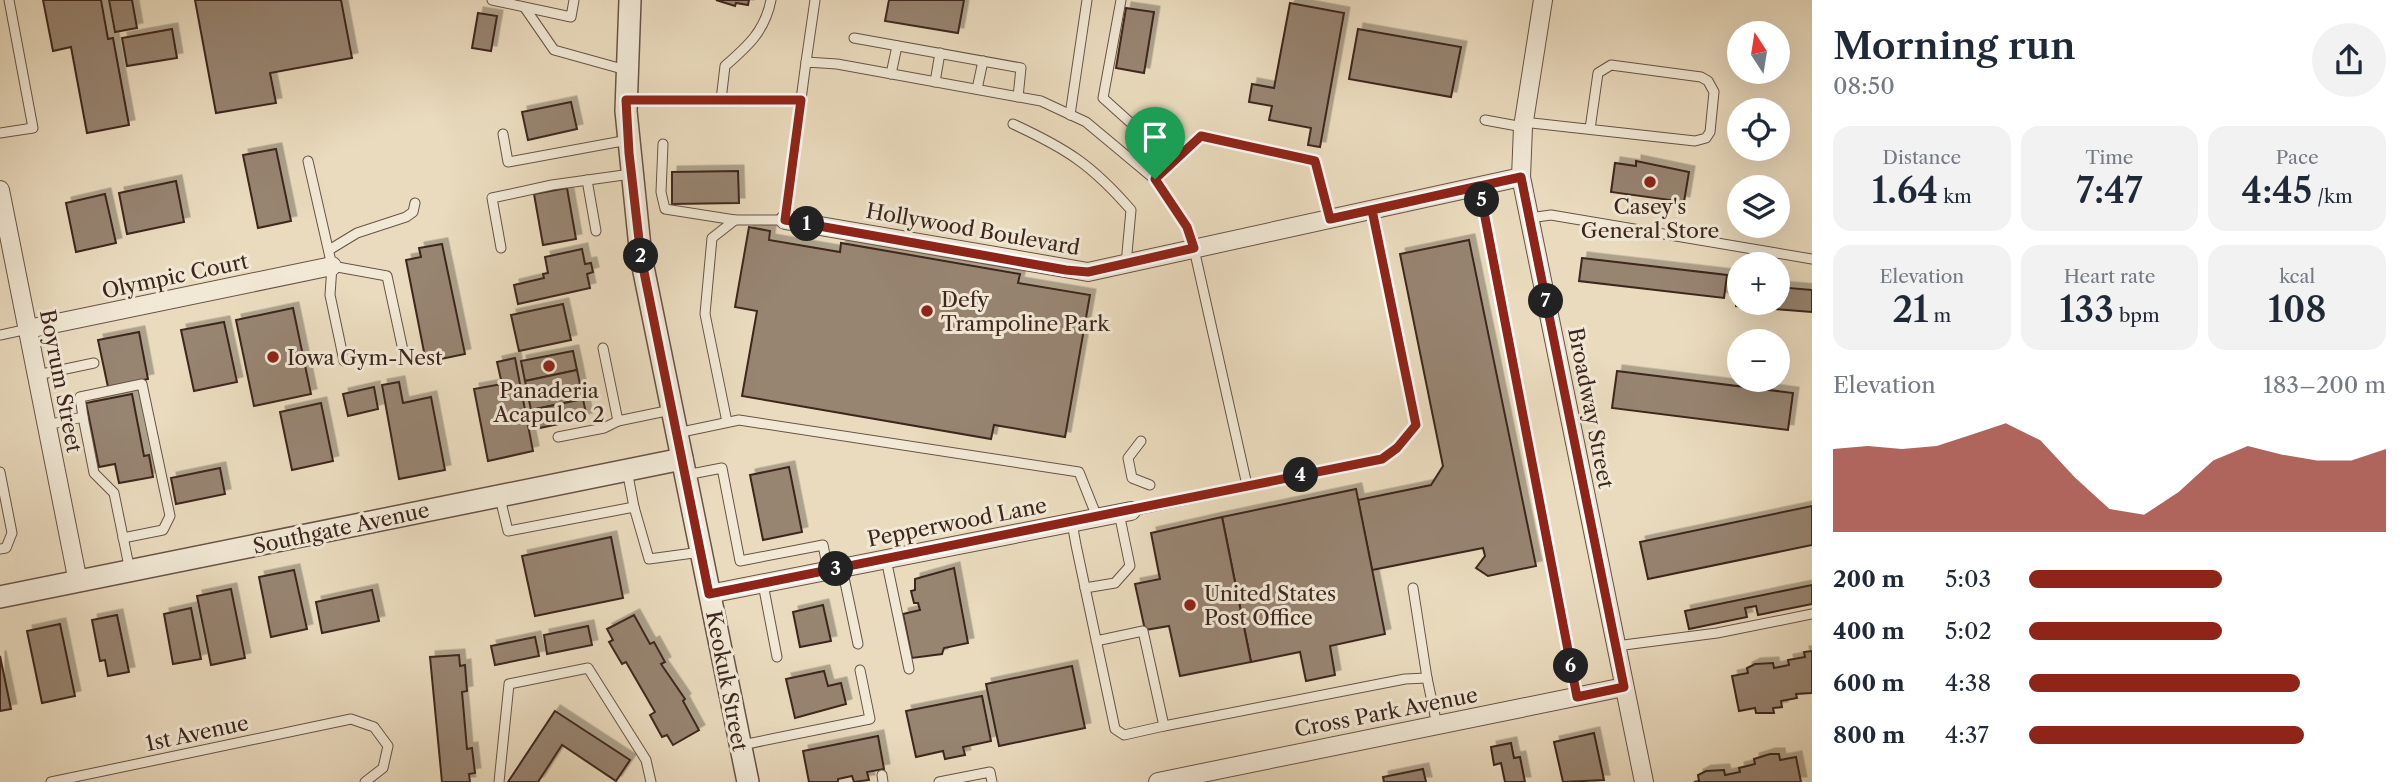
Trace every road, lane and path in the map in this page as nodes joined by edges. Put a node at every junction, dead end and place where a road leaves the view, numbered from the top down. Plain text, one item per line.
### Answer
1 (9, 0) edge
2 (574, 0) edge
3 (630, 0) edge
4 (771, 0) edge
5 (815, 0) edge
6 (1087, 0) edge
7 (1121, 0) edge
8 (1543, 0) edge
9 (489, 1) edge
10 (525, 8) junction
11 (854, 38) dead end
12 (897, 46) junction
13 (940, 53) junction
14 (983, 61) junction
15 (806, 62) junction
16 (626, 70) junction
17 (891, 74) junction
18 (935, 82) junction
19 (977, 89) junction
20 (1018, 97) junction
21 (626, 100) junction
22 (721, 100) junction
23 (801, 100) junction
24 (1070, 115) junction
25 (1485, 120) dead end
26 (1013, 124) dead end
27 (1523, 125) junction
28 (1590, 129) junction
29 (0, 133) edge
30 (503, 134) dead end
31 (628, 141) junction
32 (663, 144) dead end
33 (1172, 160) junction
34 (308, 161) dead end
35 (631, 174) junction
36 (1521, 177) junction
37 (1155, 179) junction
38 (587, 180) junction
39 (1479, 186) junction
40 (0, 190) edge
41 (415, 203) dead end
42 (1372, 210) junction
43 (1529, 218) junction
44 (734, 219) junction
45 (1330, 219) junction
46 (785, 220) junction
47 (596, 231) dead end
48 (501, 248) dead end
49 (1194, 248) junction
50 (331, 258) junction
51 (1812, 259) edge
52 (1126, 264) junction
53 (28, 329) junction
54 (0, 335) edge
55 (603, 348) dead end
56 (404, 355) dead end
57 (344, 361) dead end
58 (94, 363) dead end
59 (37, 375) junction
60 (673, 410) junction
61 (83, 417) junction
62 (618, 421) junction
63 (727, 422) junction
64 (47, 425) junction
65 (677, 433) junction
66 (558, 437) dead end
67 (1142, 441) dead end
68 (684, 467) junction
69 (626, 470) junction
70 (0, 471) edge
71 (1150, 485) dead end
72 (1247, 485) junction
73 (499, 496) junction
74 (634, 507) junction
75 (1125, 512) junction
76 (1097, 517) junction
77 (1072, 523) junction
78 (123, 538) junction
79 (0, 549) edge
80 (701, 552) junction
81 (887, 559) junction
82 (835, 569) junction
83 (130, 571) junction
84 (78, 582) junction
85 (763, 584) junction
86 (1413, 588) dead end
87 (1085, 589) junction
88 (709, 594) junction
89 (0, 597) edge
90 (1812, 614) edge
91 (1096, 641) junction
92 (858, 644) dead end
93 (1616, 646) junction
94 (777, 657) dead end
95 (909, 669) dead end
96 (860, 670) dead end
97 (1427, 678) junction
98 (1624, 687) junction
99 (1577, 697) junction
100 (1437, 725) junction
101 (1164, 726) junction
102 (740, 745) junction
103 (51, 782) edge
104 (365, 782) edge
105 (499, 782) edge
106 (651, 782) edge
107 (748, 782) edge
108 (939, 782) edge
109 (992, 782) edge
110 (1158, 782) edge
111 (1644, 782) edge

1 - 29 lane
2 - 10 lane
3 - 16 street, Keokuk Street
4 - 22 lane
5 - 15 lane
6 - 24 lane
7 - 33 lane
8 - 27 street, Broadway Street
9 - 10 lane
10 - 16 lane
11 - 12 lane
12 - 13 lane
12 - 17 lane
13 - 14 lane
13 - 18 lane
14 - 19 lane
14 - 20 lane
15 - 17 lane
15 - 23 lane
16 - 21 street, Keokuk Street
17 - 18 lane
18 - 19 lane
19 - 20 lane
20 - 24 lane
21 - 22 lane
21 - 31 street, Keokuk Street
22 - 23 lane
23 - 46 lane
24 - 37 lane
25 - 27 lane
26 - 52 lane
27 - 28 lane
27 - 36 street, Broadway Street
28 - 28 lane
30 - 31 lane
31 - 35 street, Keokuk Street
32 - 44 lane
33 - 37 lane
33 - 45 lane
34 - 50 lane
35 - 38 lane
35 - 60 street, Keokuk Street
36 - 39 street, Hollywood Boulevard
36 - 43 street, Broadway Street
37 - 49 lane
38 - 47 lane
38 - 48 lane
39 - 42 street, Hollywood Boulevard
39 - 99 lane
40 - 53 street, Boyrum Street
41 - 50 lane
42 - 45 street, Hollywood Boulevard
42 - 72 lane
43 - 51 lane
43 - 93 street, Broadway Street
44 - 46 lane
44 - 63 lane
45 - 49 street, Hollywood Boulevard
46 - 52 street, Hollywood Boulevard
49 - 52 street, Hollywood Boulevard
49 - 72 lane
50 - 53 street, Olympic Court
50 - 56 lane
50 - 57 lane
53 - 54 lane
53 - 59 street, Boyrum Street
55 - 62 lane
58 - 59 lane
59 - 64 street, Boyrum Street
60 - 62 lane
60 - 65 street, Keokuk Street
61 - 64 lane
61 - 78 lane
61 - 78 lane
62 - 66 lane
63 - 65 lane
63 - 76 lane
64 - 84 street, Boyrum Street
65 - 68 street, Keokuk Street
67 - 71 lane
68 - 69 street, Southgate Avenue
68 - 80 street, Keokuk Street
68 - 82 lane
69 - 73 street, Southgate Avenue
69 - 74 lane
70 - 79 lane
72 - 75 lane
73 - 74 lane
73 - 83 street, Southgate Avenue
74 - 80 lane
75 - 76 street, Pepperwood Lane
75 - 87 lane
76 - 77 street, Pepperwood Lane
77 - 81 street, Pepperwood Lane
77 - 87 lane
78 - 83 lane
80 - 88 street, Keokuk Street
81 - 82 street, Pepperwood Lane
81 - 95 lane
82 - 85 street, Pepperwood Lane
82 - 92 lane
83 - 84 street, Southgate Avenue
84 - 89 street, Southgate Avenue
85 - 88 street, Pepperwood Lane
85 - 94 lane
86 - 97 lane
87 - 91 lane
88 - 102 street, Keokuk Street
90 - 93 lane
91 - 101 lane
91 - 101 lane
93 - 98 street, Broadway Street
96 - 102 lane
97 - 100 lane
97 - 101 lane
98 - 99 street, Cross Park Avenue
98 - 111 street, Broadway Street
99 - 100 street, Cross Park Avenue
100 - 110 street, Cross Park Avenue
102 - 107 street, Keokuk Street
103 - 104 lane, 1st Avenue
105 - 106 lane
108 - 109 lane

